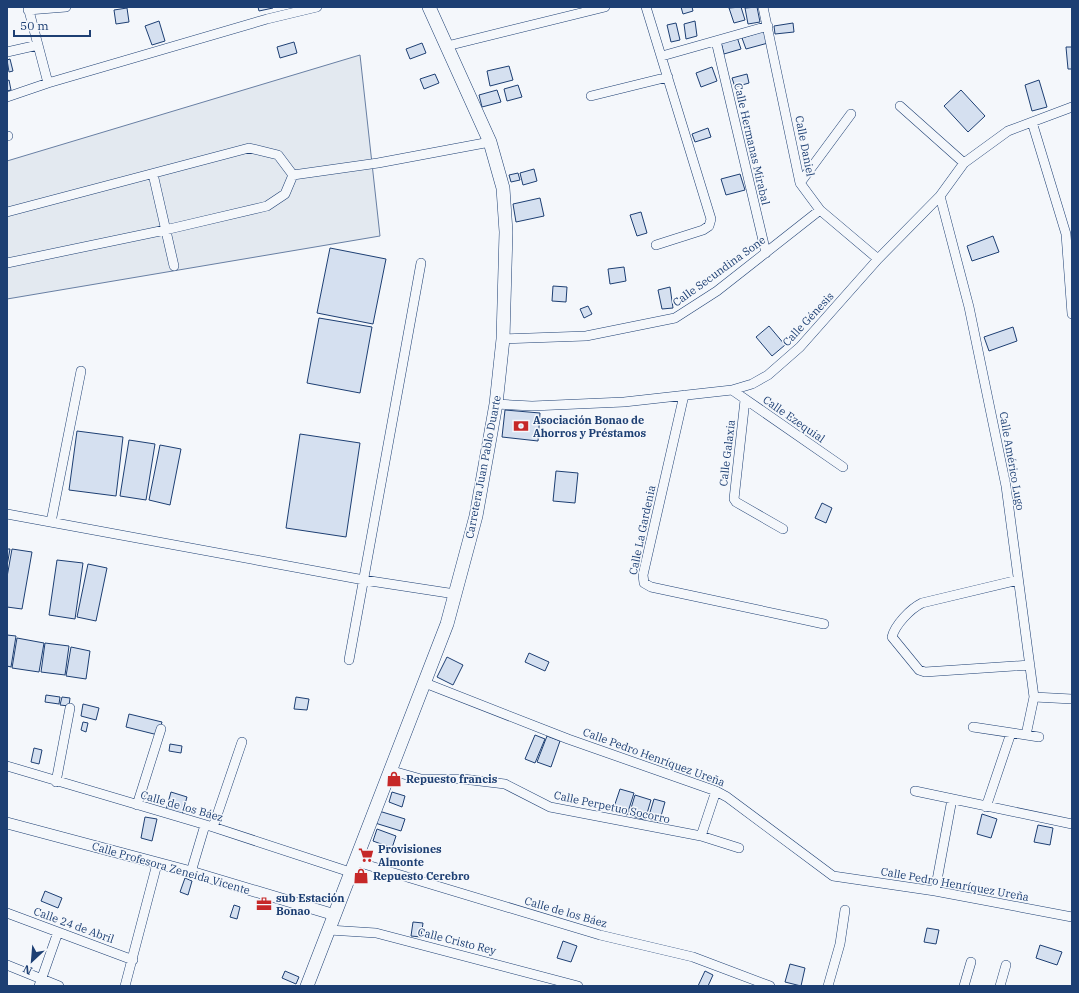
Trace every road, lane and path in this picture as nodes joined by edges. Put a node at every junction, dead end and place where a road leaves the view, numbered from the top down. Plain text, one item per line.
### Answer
1 (66, 7) edge
2 (317, 7) edge
3 (429, 7) edge
4 (605, 7) edge
5 (646, 7) edge
6 (763, 7) edge
7 (28, 8) edge
8 (768, 26) junction
9 (716, 41) junction
10 (38, 45) junction
11 (447, 46) junction
12 (7, 52) edge
13 (662, 56) junction
14 (668, 77) junction
15 (48, 83) junction
16 (591, 96) dead end
17 (7, 97) edge
18 (900, 106) dead end
19 (1072, 107) edge
20 (851, 114) dead end
21 (1032, 122) junction
22 (490, 142) junction
23 (964, 163) junction
24 (153, 174) junction
25 (293, 175) junction
26 (800, 183) junction
27 (940, 196) junction
28 (820, 210) junction
29 (7, 212) edge
30 (166, 230) junction
31 (656, 245) dead end
32 (766, 253) junction
33 (878, 259) junction
34 (7, 263) edge
35 (420, 263) dead end
36 (174, 266) dead end
37 (1072, 314) edge
38 (503, 340) junction
39 (81, 371) dead end
40 (732, 390) junction
41 (684, 396) junction
42 (745, 400) junction
43 (496, 404) junction
44 (843, 468) dead end
45 (7, 514) edge
46 (51, 522) junction
47 (783, 529) dead end
48 (364, 580) junction
49 (1018, 580) junction
50 (456, 594) junction
51 (824, 624) dead end
52 (349, 660) dead end
53 (1030, 666) junction
54 (425, 683) junction
55 (1034, 697) junction
56 (1072, 699) edge
57 (70, 708) dead end
58 (973, 727) dead end
59 (161, 729) dead end
60 (1011, 733) junction
61 (1026, 735) junction
62 (1039, 737) dead end
63 (242, 742) dead end
64 (7, 766) edge
65 (389, 770) junction
66 (56, 782) junction
67 (716, 791) junction
68 (915, 791) dead end
69 (952, 799) junction
70 (137, 805) junction
71 (986, 807) junction
72 (7, 822) edge
73 (1072, 824) edge
74 (209, 826) junction
75 (701, 836) junction
76 (739, 848) dead end
77 (157, 864) junction
78 (352, 866) junction
79 (191, 872) junction
80 (935, 891) junction
81 (845, 910) dead end
82 (7, 913) edge
83 (335, 915) junction
84 (1072, 917) edge
85 (329, 930) junction
86 (58, 932) junction
87 (133, 960) junction
88 (971, 962) dead end
89 (7, 965) edge
90 (1006, 965) dead end
91 (40, 982) edge
92 (59, 986) edge
93 (125, 986) edge
94 (306, 986) edge
95 (578, 986) edge
96 (770, 986) edge
97 (828, 986) edge
98 (964, 986) edge
99 (1000, 986) edge

1 - 7 street
2 - 15 street
3 - 11 main road, Carretera Juan Pablo Duarte
4 - 11 street
5 - 13 street
6 - 8 street, Calle Daniel
7 - 10 street
8 - 9 street
8 - 26 street, Calle Daniel
9 - 13 street
9 - 32 street, Calle Hermanas Mirabal
10 - 12 street
10 - 15 street
11 - 22 main road, Carretera Juan Pablo Duarte
13 - 14 street
14 - 16 street
14 - 31 street
15 - 17 street
18 - 23 street
19 - 21 street, Calle Génesis
20 - 26 street
21 - 23 street, Calle Génesis
21 - 37 street
22 - 25 street
22 - 38 main road, Carretera Juan Pablo Duarte
23 - 27 street, Calle Génesis
24 - 25 street
24 - 29 street
24 - 30 street
25 - 30 street
26 - 28 street, Calle Daniel
27 - 33 street, Calle Génesis
27 - 49 street, Calle Américo Lugo
28 - 32 street, Calle Secundina Sone
28 - 33 street, Calle Daniel
30 - 34 street
30 - 36 street
32 - 38 street, Calle Secundina Sone
33 - 40 street, Calle Génesis
35 - 48 street
38 - 43 main road, Carretera Juan Pablo Duarte
39 - 46 street
40 - 41 street, Calle Génesis
40 - 42 street, Calle Ezequial
41 - 43 street, Calle Génesis
41 - 51 street, Calle La Gardenia
42 - 44 street, Calle Ezequial
42 - 47 street, Calle Galaxia
43 - 50 main road, Carretera Juan Pablo Duarte
45 - 46 street
46 - 48 street
48 - 50 street
48 - 52 street
49 - 53 street, Calle Américo Lugo
49 - 53 street
50 - 54 main road, Carretera Juan Pablo Duarte
53 - 55 street, Calle Américo Lugo
54 - 65 main road, Carretera Juan Pablo Duarte
54 - 67 street, Calle Pedro Henríquez Ureña
55 - 56 street
55 - 61 street, Calle Américo Lugo
57 - 66 street
58 - 60 street
59 - 70 street
60 - 61 street
60 - 71 street
61 - 62 street
63 - 74 street
64 - 66 street, Calle de los Báez
65 - 75 street, Calle Perpetuo Socorro
65 - 78 main road, Carretera Juan Pablo Duarte
66 - 70 street, Calle de los Báez
67 - 75 street
67 - 80 street, Calle Pedro Henríquez Ureña
68 - 69 street
69 - 71 street
69 - 80 street
70 - 74 street, Calle de los Báez
71 - 73 street
72 - 77 street, Calle Profesora Zeneida Vicente
74 - 78 street, Calle de los Báez
74 - 79 street
75 - 76 street, Calle Perpetuo Socorro
77 - 79 street, Calle Profesora Zeneida Vicente
77 - 87 street
78 - 83 main road, Carretera Juan Pablo Duarte
78 - 96 street, Calle de los Báez
79 - 83 street, Calle Profesora Zeneida Vicente
80 - 84 street, Calle Pedro Henríquez Ureña
81 - 97 street
82 - 86 street, Calle 24 de Abril
83 - 85 main road, Carretera Juan Pablo Duarte
85 - 94 main road, Carretera Juan Pablo Duarte
85 - 95 street, Calle Cristo Rey
86 - 87 street, Calle 24 de Abril
86 - 91 street
87 - 93 street
88 - 98 street
89 - 91 street
90 - 99 street
91 - 92 street

